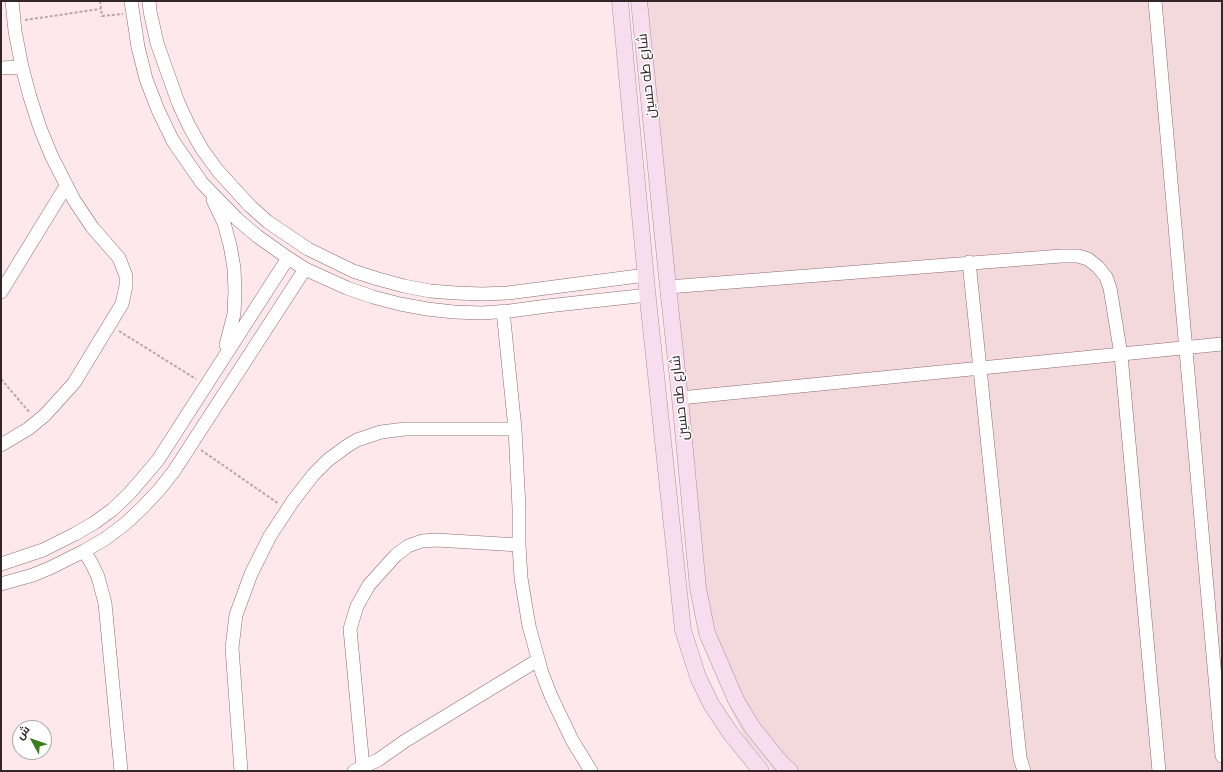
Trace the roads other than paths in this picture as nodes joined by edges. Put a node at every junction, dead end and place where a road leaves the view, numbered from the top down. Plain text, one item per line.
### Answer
1 (12, 1) edge
2 (149, 1) edge
3 (620, 1) edge
4 (639, 1) edge
5 (1155, 1) edge
6 (131, 7) edge
7 (22, 66) junction
8 (1, 68) edge
9 (202, 183) junction
10 (66, 186) junction
11 (288, 258) junction
12 (969, 262) junction
13 (305, 268) junction
14 (647, 287) junction
15 (668, 287) junction
16 (1, 292) edge
17 (503, 311) junction
18 (1222, 344) edge
19 (1185, 349) junction
20 (1120, 355) junction
21 (222, 358) junction
22 (980, 369) junction
23 (680, 398) junction
24 (515, 429) junction
25 (1, 444) edge
26 (519, 545) junction
27 (84, 552) junction
28 (1, 564) edge
29 (1, 584) edge
30 (538, 660) junction
31 (1222, 756) edge
32 (359, 769) edge
33 (121, 771) edge
34 (240, 771) edge
35 (590, 771) edge
36 (761, 771) edge
37 (790, 771) edge
38 (1024, 771) edge
39 (1159, 771) edge

1 - 7 street
2 - 14 street
3 - 14 main road, شارع طه حسين
4 - 15 main road, شارع طه حسين
5 - 19 street
6 - 9 street
7 - 8 street
7 - 10 street
9 - 11 street
9 - 21 street
10 - 16 street
10 - 25 street
11 - 13 street
11 - 21 street
12 - 15 street
12 - 20 street
12 - 22 street
13 - 17 street
13 - 27 street
14 - 15 main road
14 - 17 street
14 - 36 main road, شارع طه حسين
15 - 23 main road, شارع طه حسين
17 - 24 street
18 - 19 street
19 - 20 street
19 - 31 street
20 - 22 street
20 - 39 street
21 - 28 street
22 - 23 street
22 - 38 street
23 - 37 main road, شارع طه حسين
24 - 26 street
24 - 34 street
26 - 30 street
26 - 32 street
27 - 29 street
27 - 33 street
30 - 32 street
30 - 35 street

